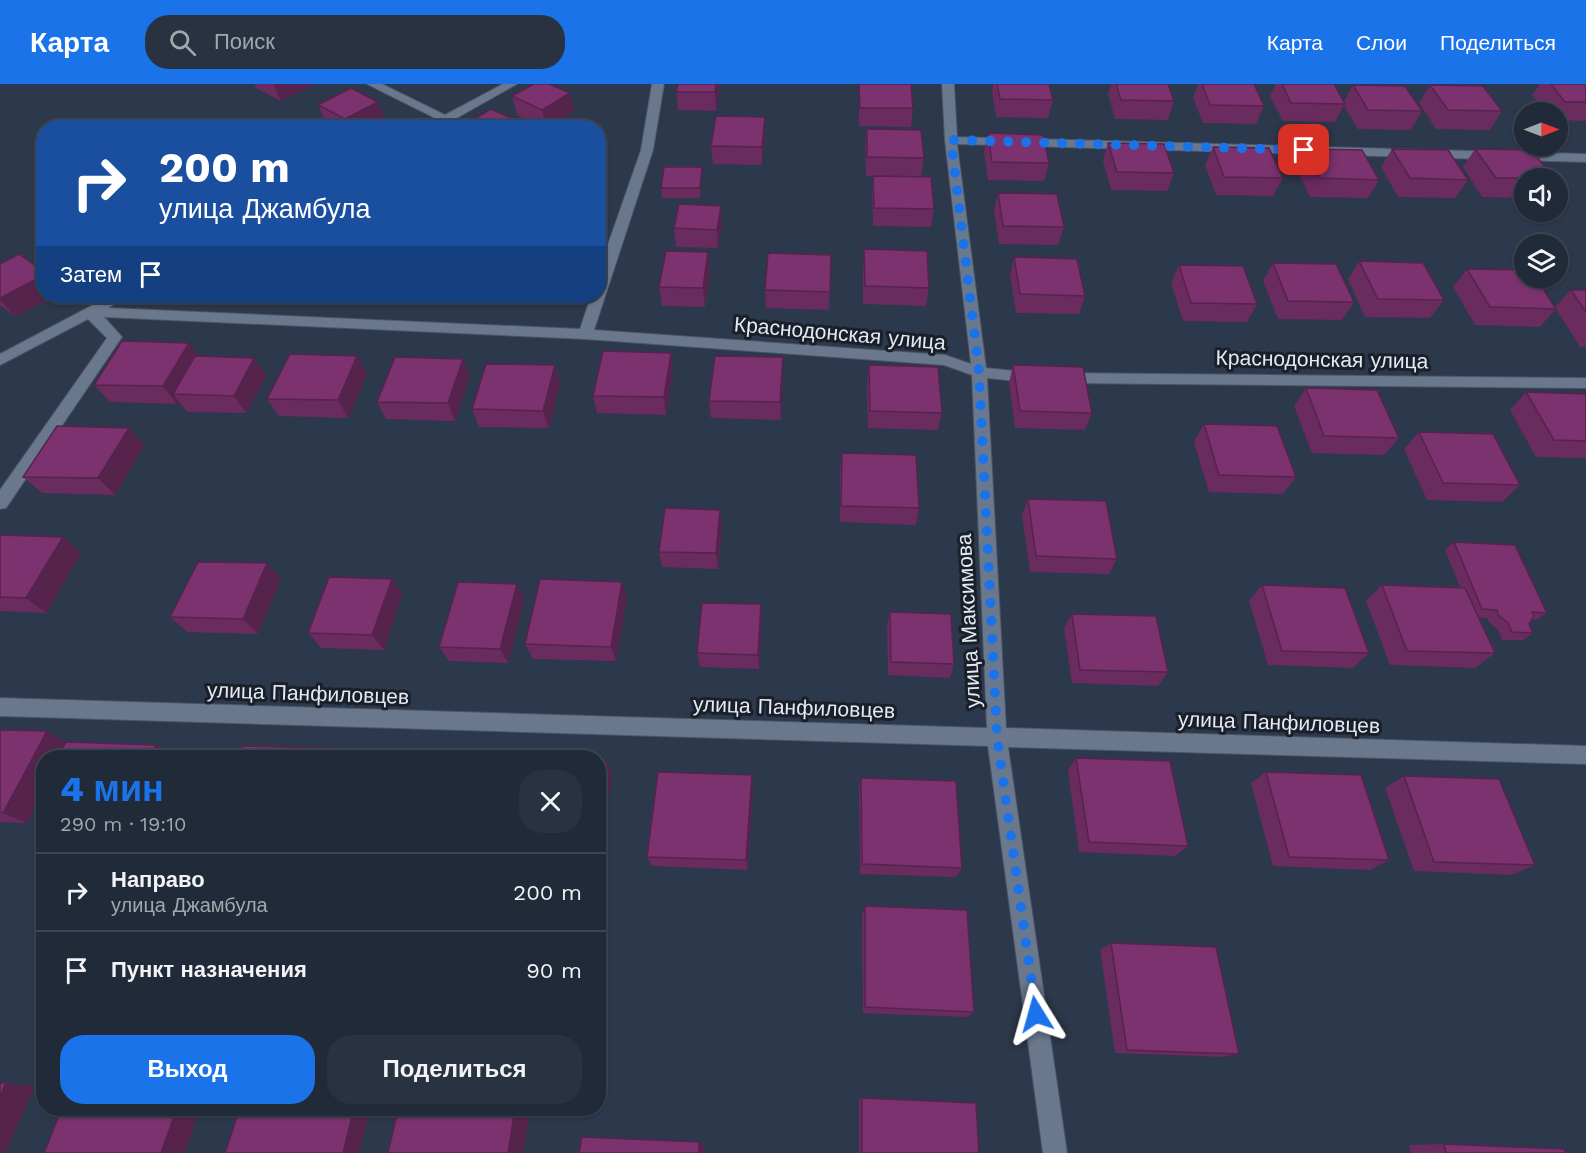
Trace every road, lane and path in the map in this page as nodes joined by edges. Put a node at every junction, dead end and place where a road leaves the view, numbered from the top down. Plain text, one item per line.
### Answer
1 (374, 84) edge
2 (511, 84) edge
3 (658, 84) edge
4 (948, 84) edge
5 (445, 119) joint
6 (951, 140) junction
7 (1586, 158) edge
8 (606, 271) edge
9 (107, 303) edge
10 (595, 303) edge
11 (90, 312) junction
12 (585, 334) junction
13 (0, 360) edge
14 (979, 372) junction
15 (1586, 382) edge
16 (0, 503) edge
17 (0, 707) edge
18 (997, 737) junction
19 (1586, 755) edge
20 (1055, 1153) edge

1 - 5 street
2 - 5 street
3 - 8 street
4 - 6 street, улица Максимова
6 - 7 street
6 - 14 street, улица Максимова
9 - 11 street
10 - 12 street
11 - 12 street, Краснодонская улица
11 - 13 street
11 - 16 street
12 - 14 street, Краснодонская улица
14 - 15 street, Краснодонская улица
14 - 18 street, улица Максимова
17 - 18 street, улица Панфиловцев
18 - 19 street, улица Панфиловцев
18 - 20 street, улица Максимова

